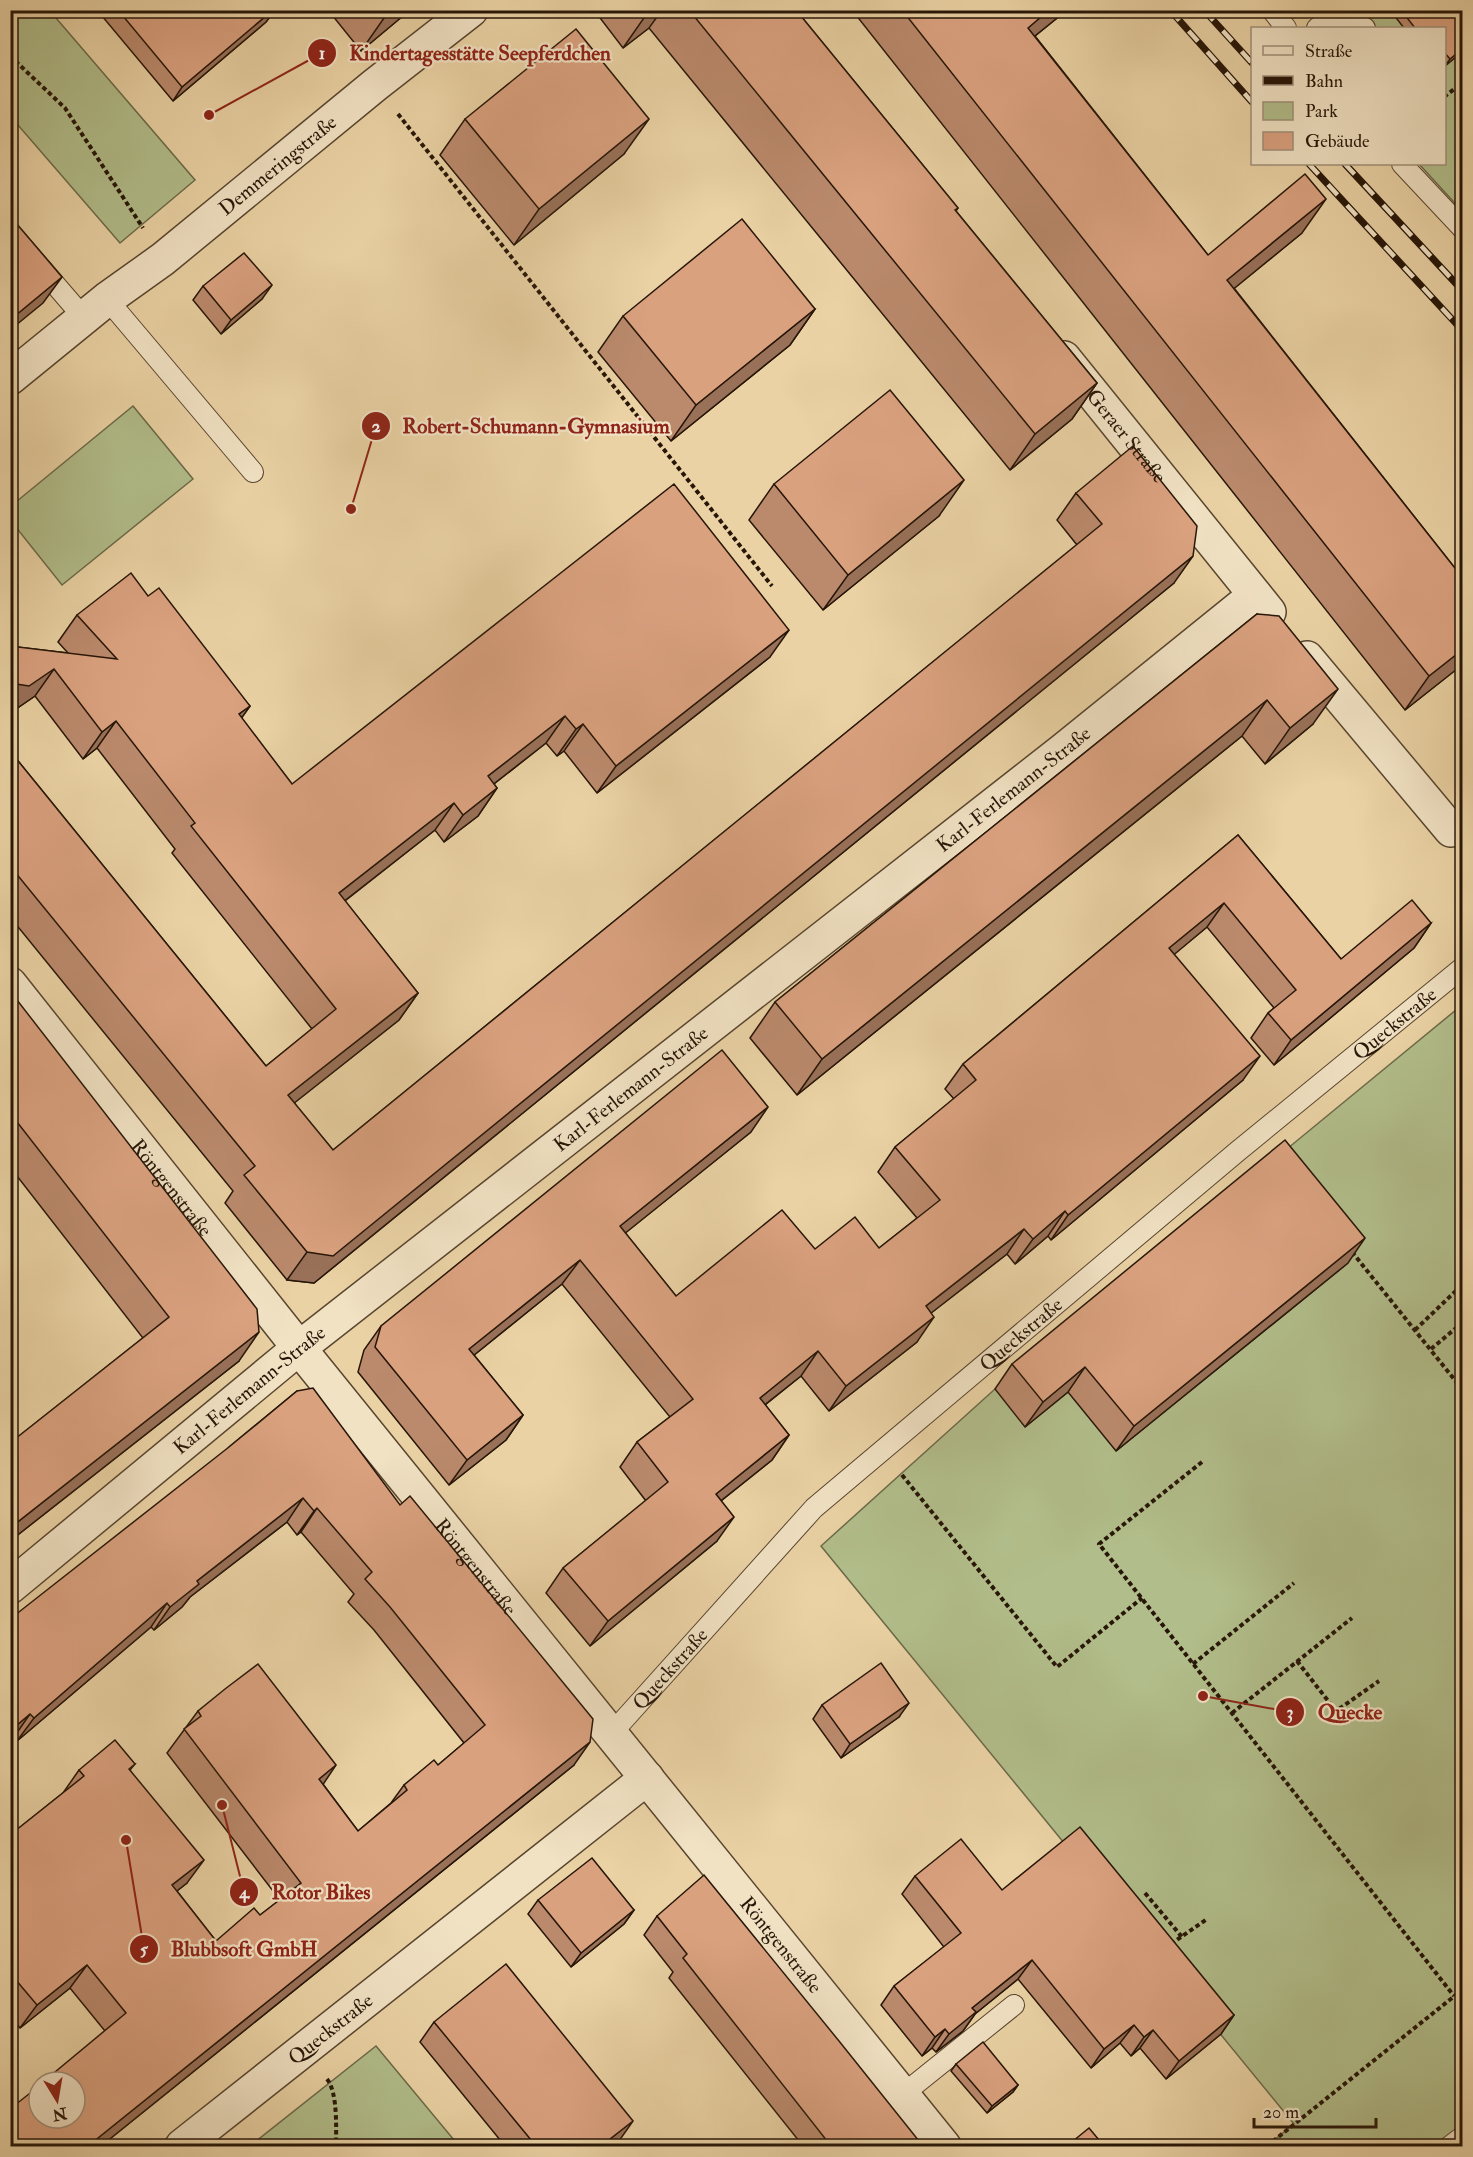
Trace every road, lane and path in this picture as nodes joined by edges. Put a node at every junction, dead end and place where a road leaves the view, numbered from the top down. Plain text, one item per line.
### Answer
1 (471, 10) edge
2 (1272, 10) edge
3 (1285, 27) edge
4 (1318, 27) edge
5 (1363, 27) edge
6 (10, 56) edge
7 (1462, 83) edge
8 (375, 85) junction
9 (1446, 95) edge
10 (1403, 165) edge
11 (128, 206) dead end
12 (1462, 228) edge
13 (10, 232) edge
14 (96, 309) junction
15 (1044, 334) edge
16 (10, 378) edge
17 (253, 472) dead end
18 (772, 586) dead end
19 (1255, 596) junction
20 (1457, 835) edge
21 (1462, 968) edge
22 (10, 984) edge
23 (1349, 1249) edge
24 (1462, 1285) edge
25 (1462, 1323) edge
26 (1414, 1330) junction
27 (299, 1348) junction
28 (1431, 1350) junction
29 (1462, 1389) edge
30 (1202, 1462) dead end
31 (900, 1474) dead end
32 (1294, 1583) dead end
33 (10, 1587) edge
34 (1142, 1598) junction
35 (1352, 1618) dead end
36 (1297, 1662) junction
37 (1193, 1664) junction
38 (1379, 1681) dead end
39 (1232, 1713) junction
40 (611, 1734) junction
41 (648, 1778) junction
42 (1145, 1893) dead end
43 (1208, 1919) dead end
44 (1182, 1937) junction
45 (1165, 1949) edge
46 (1462, 1990) edge
47 (1454, 1996) junction
48 (1014, 2005) dead end
49 (304, 2050) junction
50 (902, 2095) junction
51 (1462, 2137) edge
52 (182, 2146) edge
53 (336, 2146) edge
54 (944, 2146) edge
55 (1267, 2146) edge
56 (1450, 2146) edge

1 - 8 street, Demmeringstraße
2 - 3 lane
4 - 5 lane
6 - 11 path
7 - 9 path
8 - 14 street, Demmeringstraße
8 - 18 path
10 - 12 lane
13 - 14 lane
14 - 16 street, Demmeringstraße
14 - 17 lane
15 - 19 street, Geraer Straße
19 - 20 street, Geraer Straße
19 - 27 street, Karl-Ferlemann-Straße
21 - 40 lane, Queckstraße
22 - 27 street, Röntgenstraße
23 - 26 path
24 - 26 path
25 - 28 path
26 - 28 path
27 - 33 street, Karl-Ferlemann-Straße
27 - 40 street, Röntgenstraße
28 - 29 path
30 - 34 path
31 - 34 path
32 - 37 path
34 - 37 path
35 - 36 path
36 - 38 path
36 - 39 path
37 - 39 path
39 - 47 path
40 - 41 street, Röntgenstraße
41 - 49 street, Queckstraße
41 - 50 street, Röntgenstraße
42 - 44 path
43 - 44 path
44 - 45 path
46 - 47 path
47 - 55 path
48 - 50 lane
49 - 52 street, Queckstraße
49 - 53 path
50 - 54 street, Röntgenstraße
51 - 56 lane

